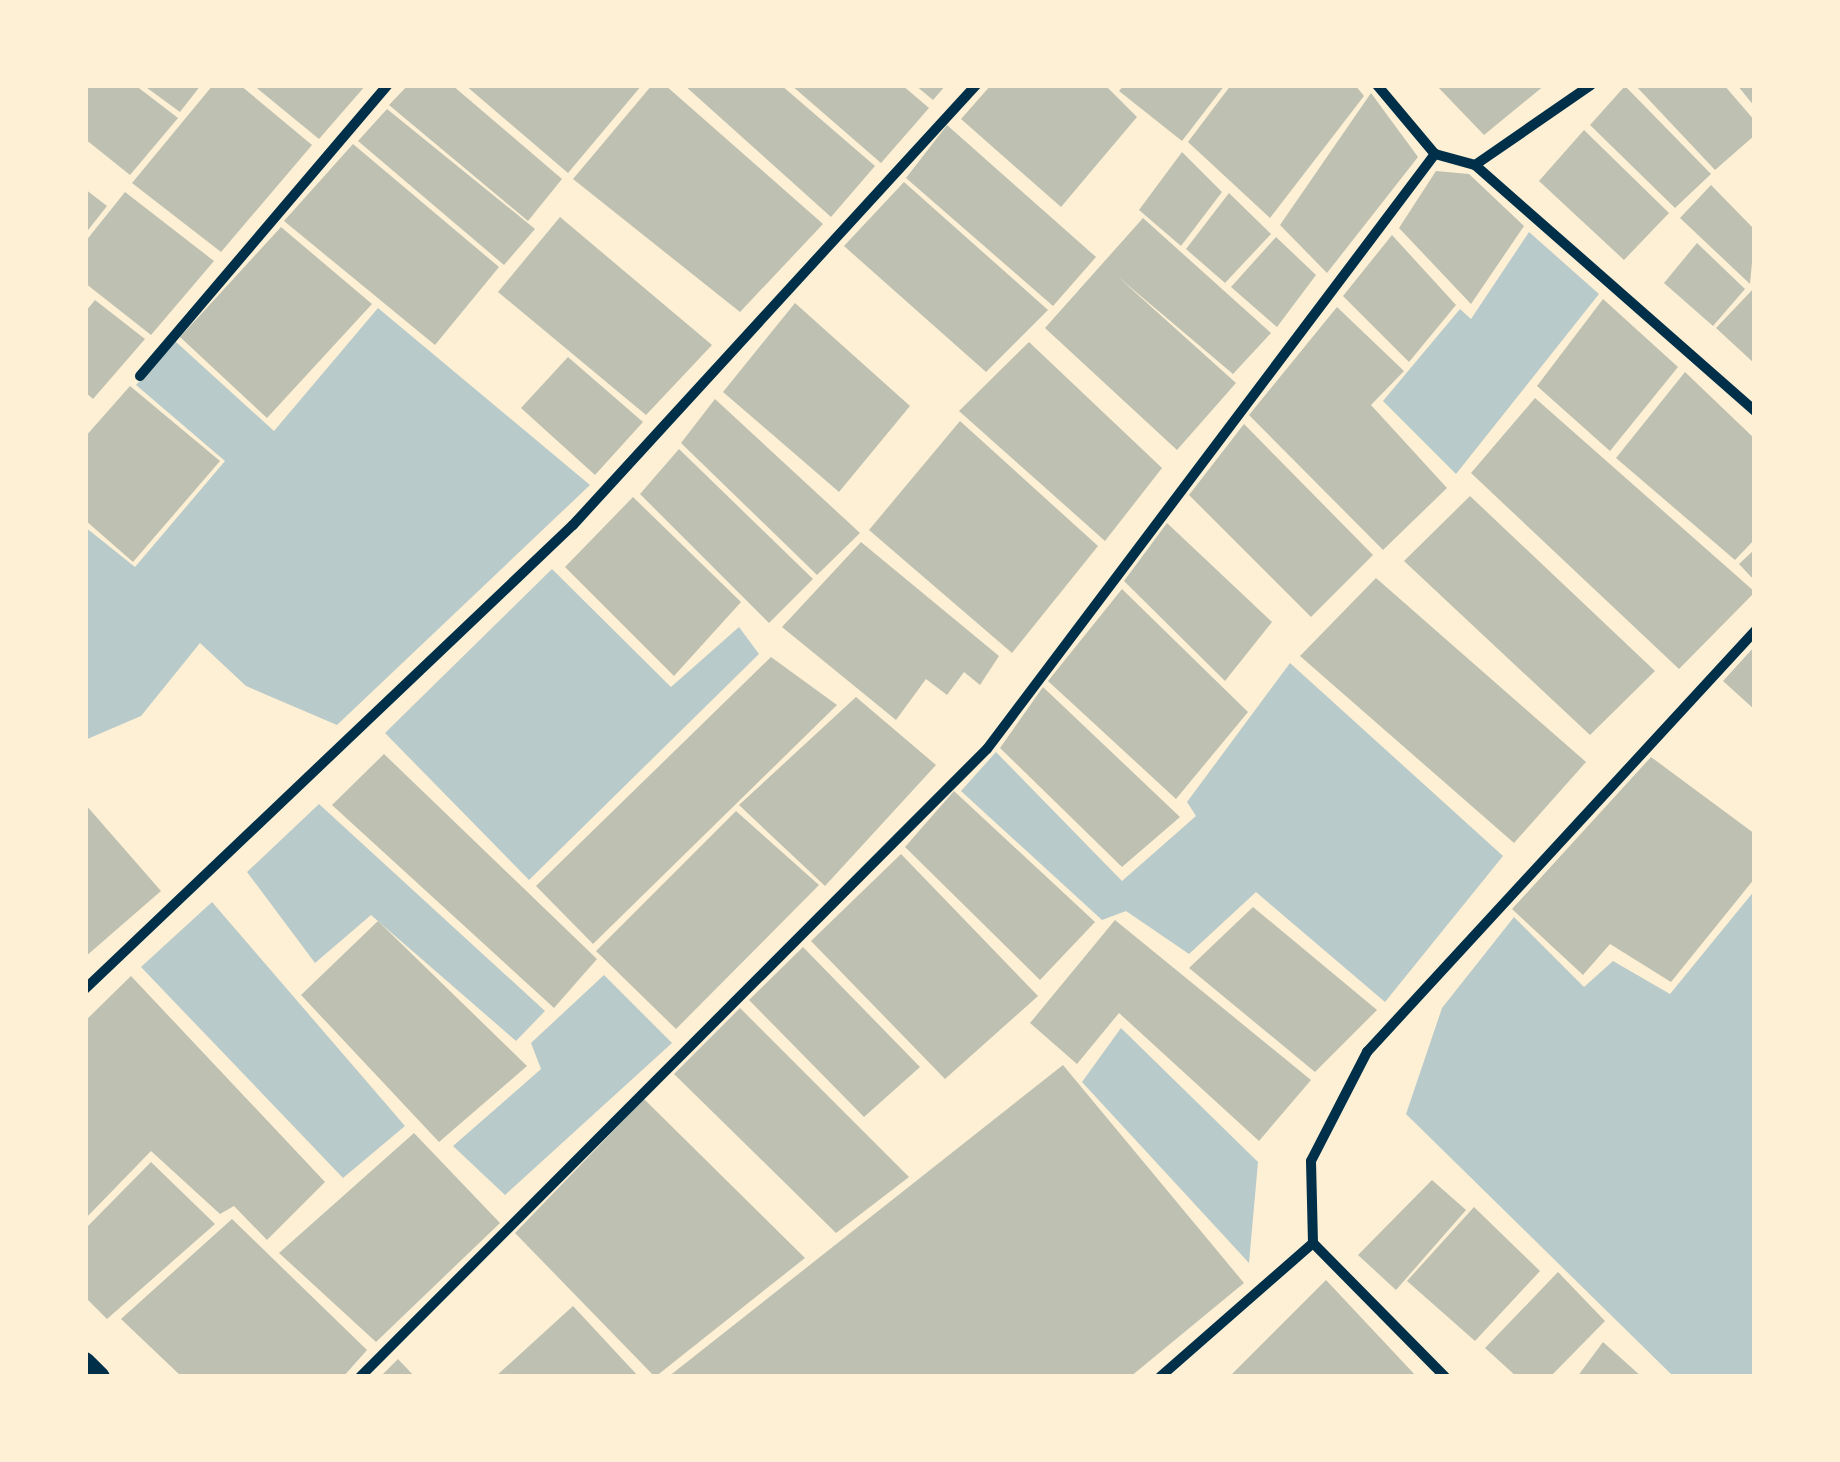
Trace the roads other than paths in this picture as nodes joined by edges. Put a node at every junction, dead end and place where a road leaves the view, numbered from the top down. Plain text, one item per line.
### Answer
1 (388, 85) edge
2 (976, 85) edge
3 (1377, 85) edge
4 (1590, 85) edge
5 (1435, 154) junction
6 (1475, 165) junction
7 (140, 376) dead end
8 (1755, 412) edge
9 (1755, 631) edge
10 (85, 989) edge
11 (1313, 1244) junction
12 (85, 1362) edge
13 (100, 1377) edge
14 (360, 1377) edge
15 (1160, 1377) edge
16 (1445, 1377) edge

1 - 7 street
2 - 10 street
3 - 5 street
4 - 6 street
5 - 6 street
5 - 14 street
6 - 8 street
9 - 11 street
11 - 15 street
11 - 16 street
12 - 13 main road

